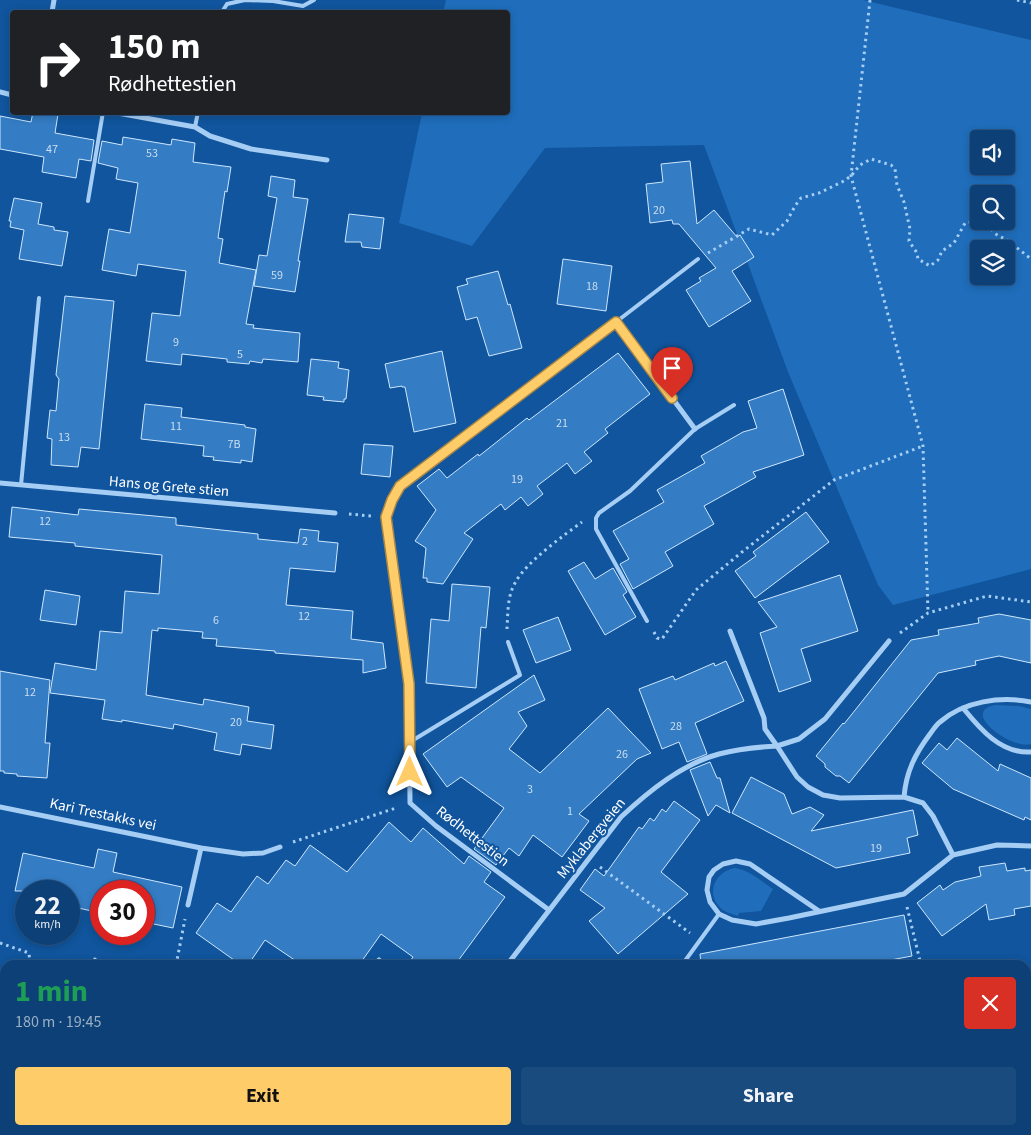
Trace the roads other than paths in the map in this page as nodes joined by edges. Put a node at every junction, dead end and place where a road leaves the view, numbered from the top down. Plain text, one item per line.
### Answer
1 (314, 0) edge
2 (223, 10) edge
3 (102, 115) edge
4 (129, 115) edge
5 (197, 115) edge
6 (195, 127) junction
7 (326, 160) dead end
8 (88, 201) dead end
9 (698, 259) road end
10 (39, 298) dead end
11 (616, 322) junction
12 (734, 405) dead end
13 (695, 428) junction
14 (0, 483) edge
15 (21, 485) junction
16 (335, 513) road end
17 (647, 621) dead end
18 (730, 631) dead end
19 (889, 641) road end
20 (508, 642) road end
21 (1031, 702) edge
22 (963, 708) junction
23 (410, 742) junction
24 (777, 746) junction
25 (1031, 752) edge
26 (904, 797) junction
27 (0, 807) edge
28 (1031, 846) edge
29 (280, 847) road end
30 (201, 848) junction
31 (953, 856) junction
32 (188, 905) road end
33 (549, 910) junction
34 (819, 911) junction
35 (720, 914) junction
36 (511, 960) edge
37 (686, 960) edge

1 - 2 lane
3 - 8 lane
4 - 6 street
5 - 6 lane
6 - 7 street
9 - 11 lane
10 - 15 lane
11 - 13 street
11 - 23 street
12 - 13 lane
13 - 17 lane
14 - 15 street, Hans og Grete stien
15 - 16 street, Hans og Grete stien
18 - 24 street
19 - 24 street, Myklabergveien
20 - 23 lane
21 - 22 street
22 - 25 street
22 - 26 street
23 - 33 street, Rødhettestien
24 - 26 street
24 - 33 street, Myklabergveien
26 - 31 street
27 - 30 street, Kari Trestakks vei
28 - 31 street
29 - 30 street, Kari Trestakks vei
30 - 32 street
31 - 34 street
33 - 36 street, Myklabergveien
34 - 35 street
34 - 35 street
35 - 37 lane

